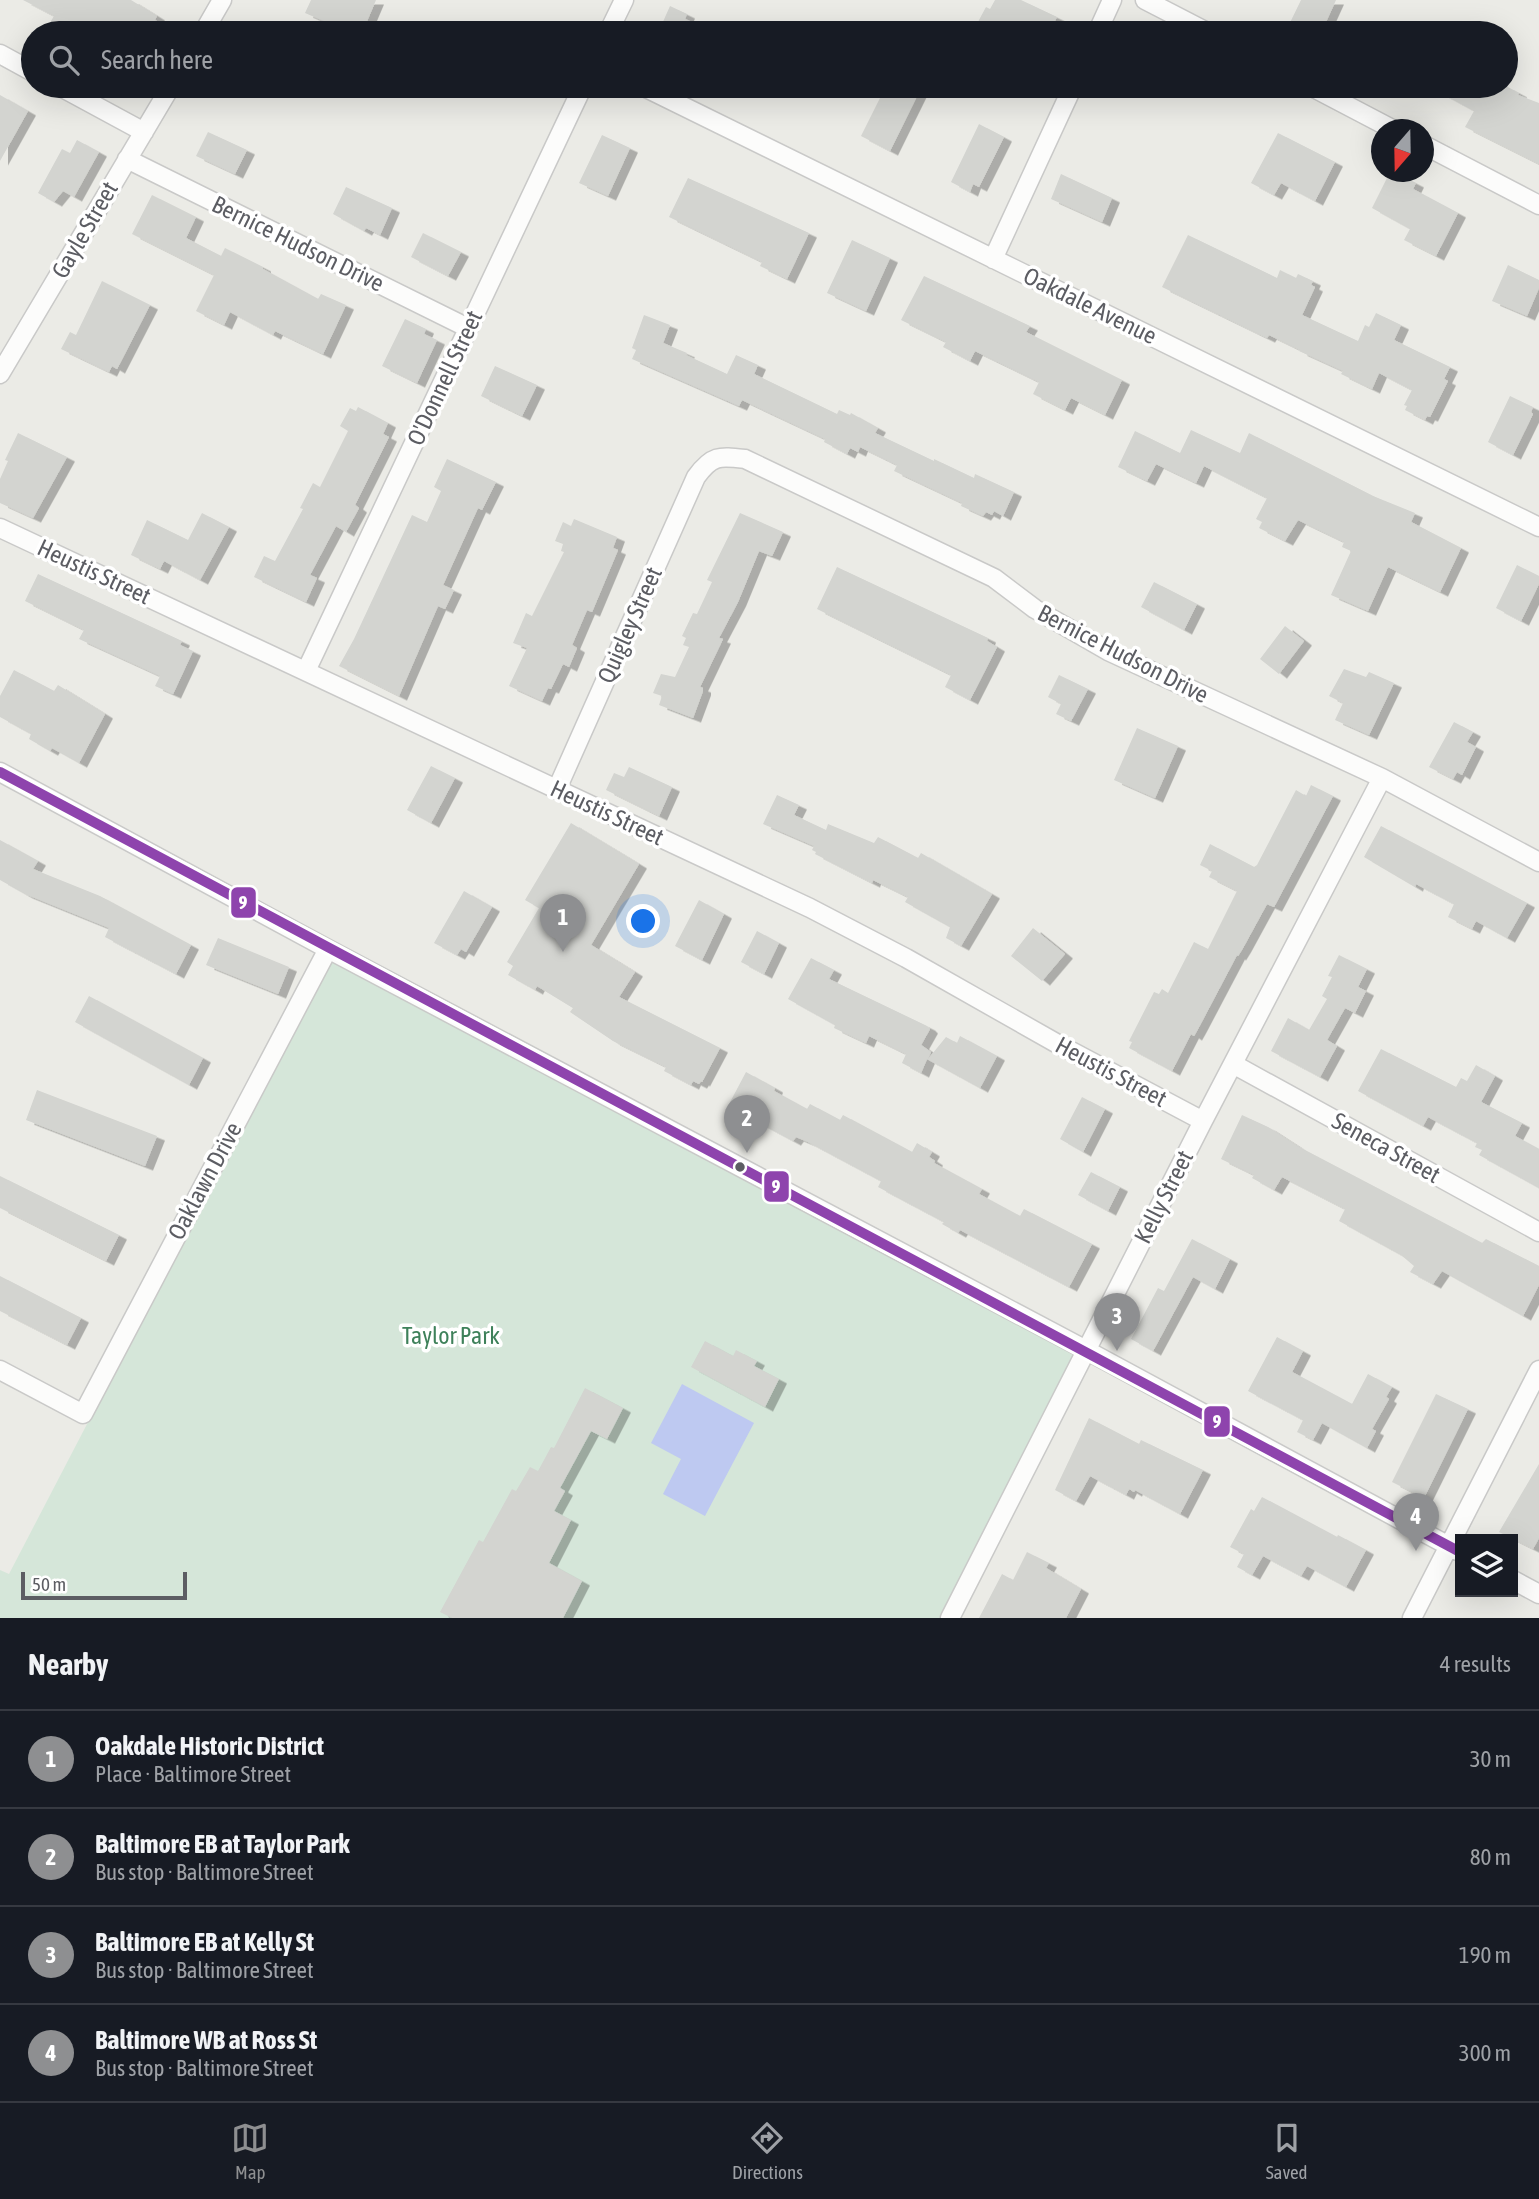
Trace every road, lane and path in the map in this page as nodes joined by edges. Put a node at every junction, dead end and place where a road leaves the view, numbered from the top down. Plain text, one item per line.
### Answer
1 (222, 0) edge
2 (624, 0) edge
3 (1112, 0) edge
4 (1145, 0) edge
5 (209, 21) edge
6 (614, 21) edge
7 (1102, 21) edge
8 (1186, 21) edge
9 (0, 54) edge
10 (21, 65) edge
11 (81, 98) edge
12 (164, 98) edge
13 (577, 98) edge
14 (666, 98) edge
15 (1067, 98) edge
16 (1333, 98) edge
17 (1373, 119) edge
18 (144, 132) junction
19 (1434, 151) edge
20 (127, 159) junction
21 (1539, 205) edge
22 (993, 259) junction
23 (468, 328) junction
24 (0, 374) edge
25 (707, 462) joint
26 (1539, 527) edge
27 (0, 528) edge
28 (306, 671) junction
29 (0, 772) edge
30 (1382, 778) junction
31 (557, 789) junction
32 (1539, 862) edge
33 (327, 949) junction
34 (1233, 1064) junction
35 (1203, 1121) junction
36 (1539, 1231) edge
37 (1086, 1350) junction
38 (0, 1370) edge
39 (1539, 1370) edge
40 (1462, 1534) edge
41 (1455, 1549) edge
42 (1518, 1583) edge
43 (1539, 1594) edge
44 (950, 1618) edge
45 (1412, 1618) edge

1 - 5 street
2 - 6 street
3 - 7 street
4 - 8 street
9 - 10 street
11 - 18 street
12 - 18 street, Gayle Street
13 - 23 street, O'Donnell Street
14 - 22 street, Oakdale Avenue
15 - 22 street
16 - 17 street
18 - 20 street, Gayle Street
19 - 21 street
20 - 23 street, Bernice Hudson Drive
20 - 24 street, Gayle Street
22 - 26 street, Oakdale Avenue
23 - 28 street, O'Donnell Street
25 - 30 street, Bernice Hudson Drive
25 - 31 street, Quigley Street
27 - 28 street, Heustis Street
28 - 31 street, Heustis Street
29 - 33 street
30 - 32 street, Bernice Hudson Drive
30 - 34 street, Kelly Street
31 - 35 street, Heustis Street
33 - 37 street
33 - 38 street, Oaklawn Drive
34 - 35 street, Kelly Street
34 - 36 street, Seneca Street
35 - 37 street, Kelly Street
37 - 41 street
37 - 44 street, Kelly Street
39 - 40 street
41 - 45 street
42 - 43 street

